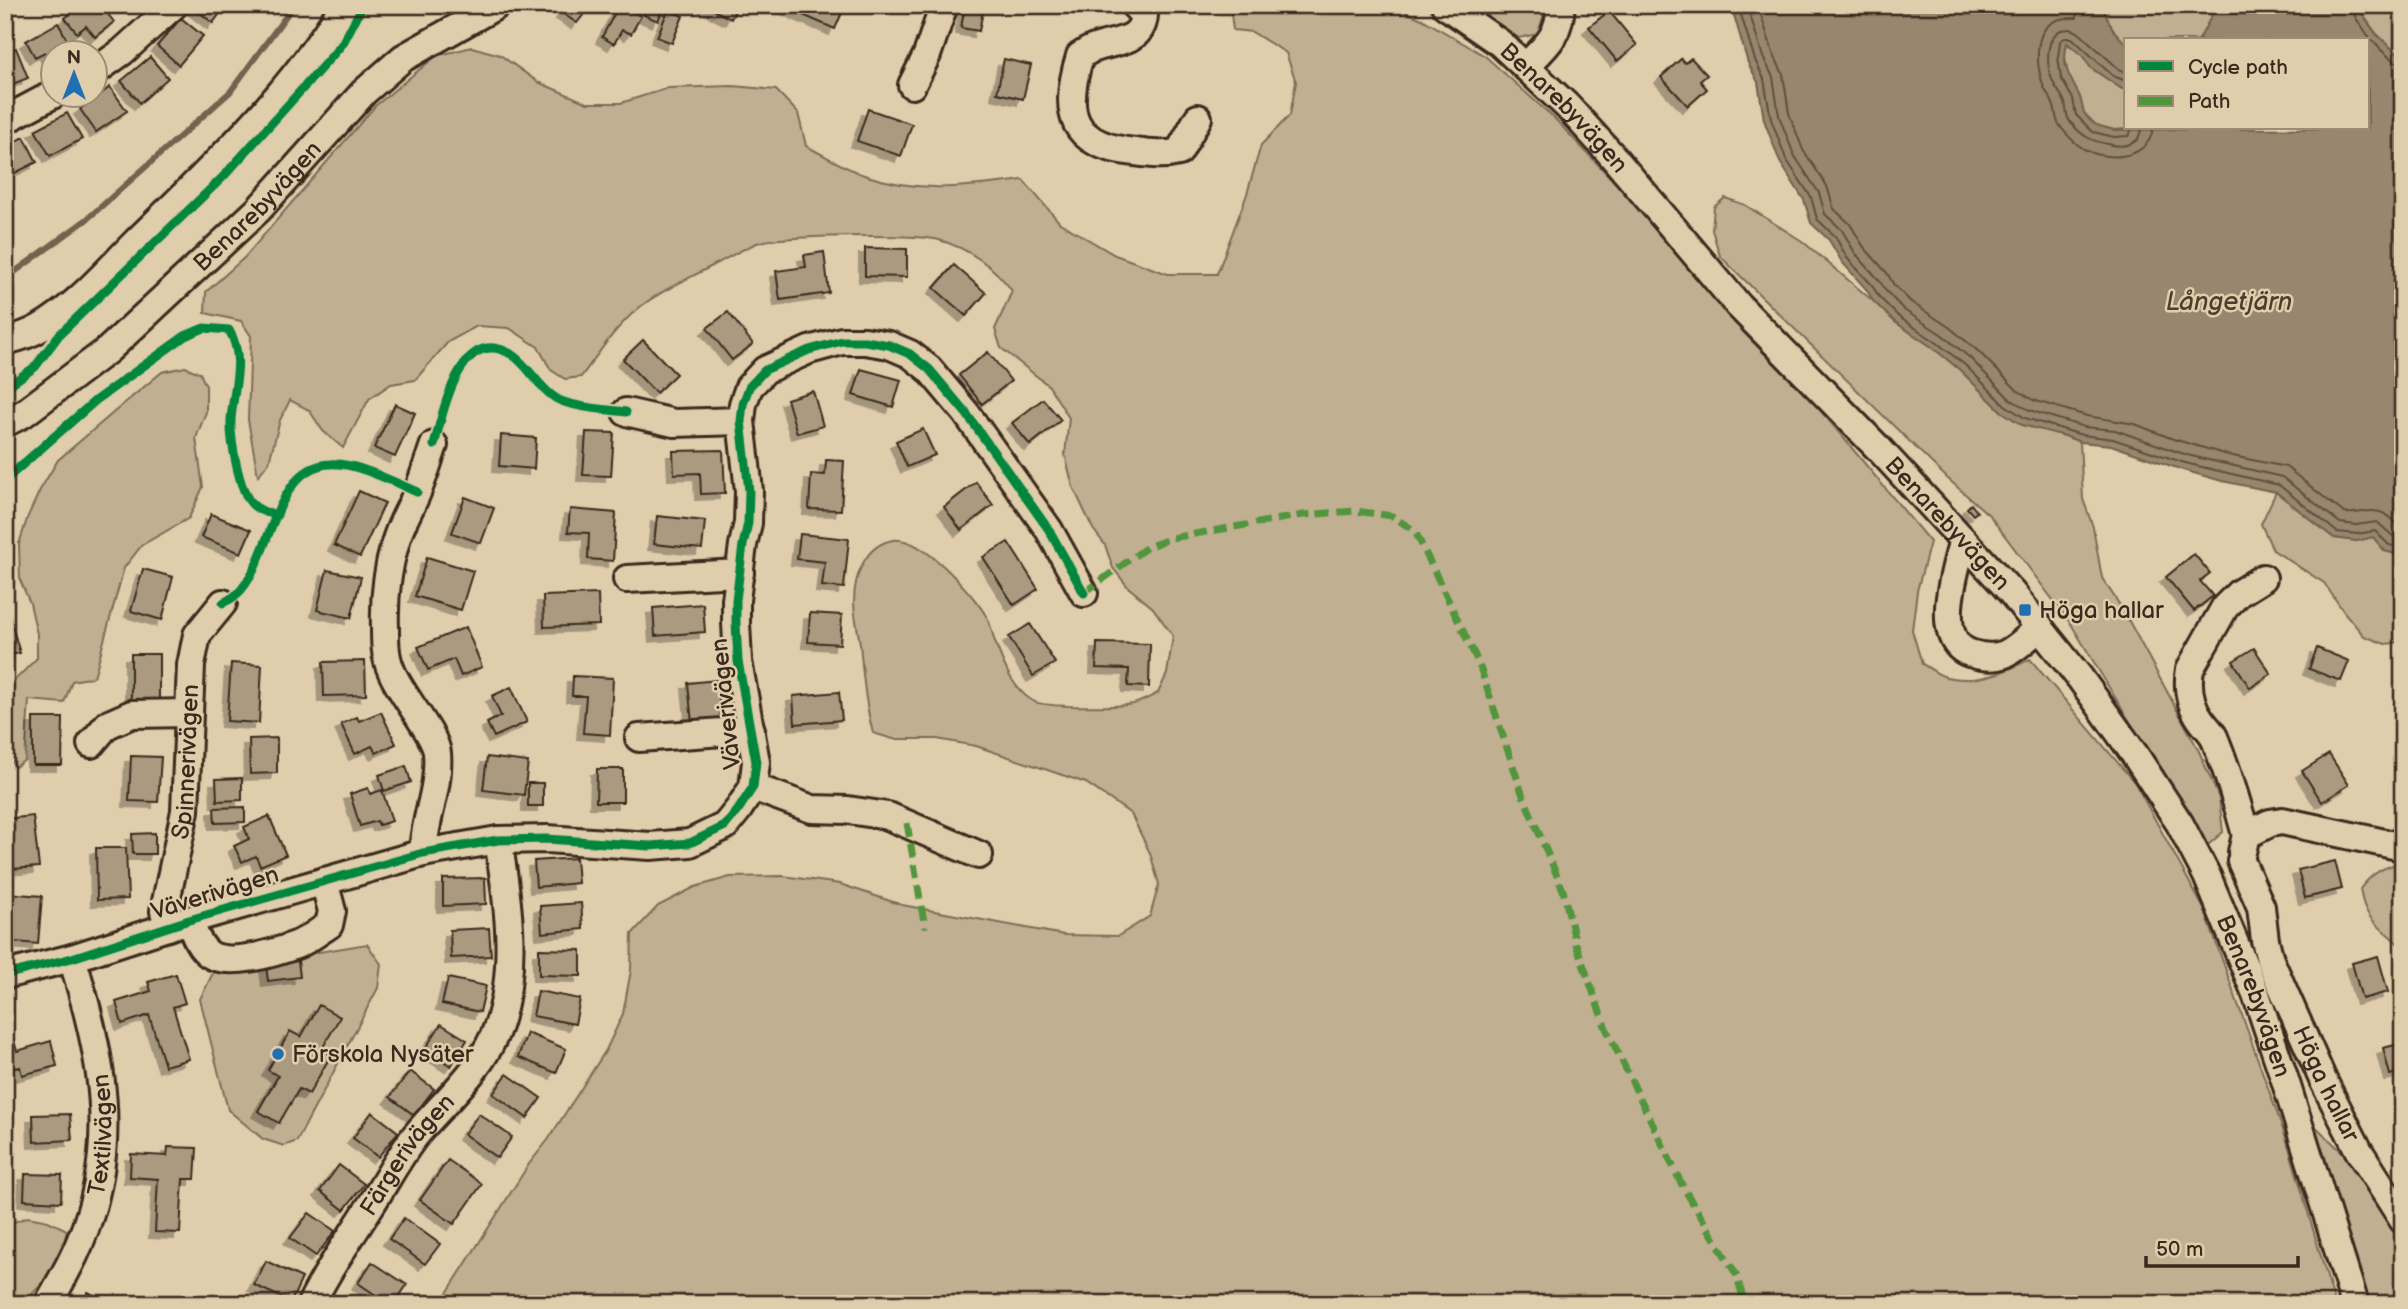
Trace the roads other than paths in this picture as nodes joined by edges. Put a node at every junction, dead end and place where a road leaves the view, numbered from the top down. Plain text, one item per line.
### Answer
1 (174, 5) edge
2 (344, 5) edge
3 (497, 5) edge
4 (944, 5) edge
5 (1134, 5) edge
6 (1445, 5) edge
7 (1561, 5) edge
8 (108, 62) edge
9 (1526, 66) junction
10 (912, 85) dead end
11 (38, 102) edge
12 (1198, 118) dead end
13 (5, 120) edge
14 (5, 341) edge
15 (626, 412) dead end
16 (14, 419) edge
17 (741, 421) junction
18 (5, 435) edge
19 (434, 445) dead end
20 (1964, 540) junction
21 (740, 573) junction
22 (2263, 578) dead end
23 (627, 579) dead end
24 (1084, 593) dead end
25 (223, 603) dead end
26 (2040, 627) junction
27 (189, 713) junction
28 (751, 730) junction
29 (639, 738) dead end
30 (91, 744) dead end
31 (752, 787) junction
32 (2246, 835) junction
33 (498, 840) junction
34 (2403, 847) edge
35 (424, 853) junction
36 (979, 855) dead end
37 (2241, 861) junction
38 (2207, 876) junction
39 (324, 881) junction
40 (179, 924) junction
41 (72, 958) junction
42 (5, 975) edge
43 (2403, 1220) edge
44 (48, 1304) edge
45 (311, 1304) edge
46 (2355, 1304) edge

1 - 8 street
2 - 14 street
3 - 16 street, Benarebyvägen
4 - 10 street
5 - 12 street
6 - 9 street, Benarebyvägen
7 - 9 street
9 - 20 street, Benarebyvägen
11 - 13 street
15 - 17 street
16 - 18 street, Benarebyvägen
17 - 21 street, Väverivägen
17 - 24 street, Väverivägen
19 - 35 street
20 - 26 street, Benarebyvägen
20 - 26 street
21 - 23 street
21 - 28 street, Väverivägen
22 - 32 street
25 - 27 street, Spinnerivägen
26 - 38 street, Benarebyvägen
27 - 30 street
27 - 40 street, Spinnerivägen
28 - 29 street
28 - 31 street, Väverivägen
31 - 33 street, Väverivägen
31 - 36 street
32 - 34 street
32 - 37 street
33 - 35 street, Väverivägen
33 - 45 street, Färgerivägen
35 - 39 street, Väverivägen
37 - 38 street
37 - 43 street, Höga hallar
38 - 46 street, Benarebyvägen
39 - 40 street, Väverivägen
39 - 40 street
40 - 41 street, Väverivägen
41 - 42 street, Väverivägen
41 - 44 street, Textilvägen

